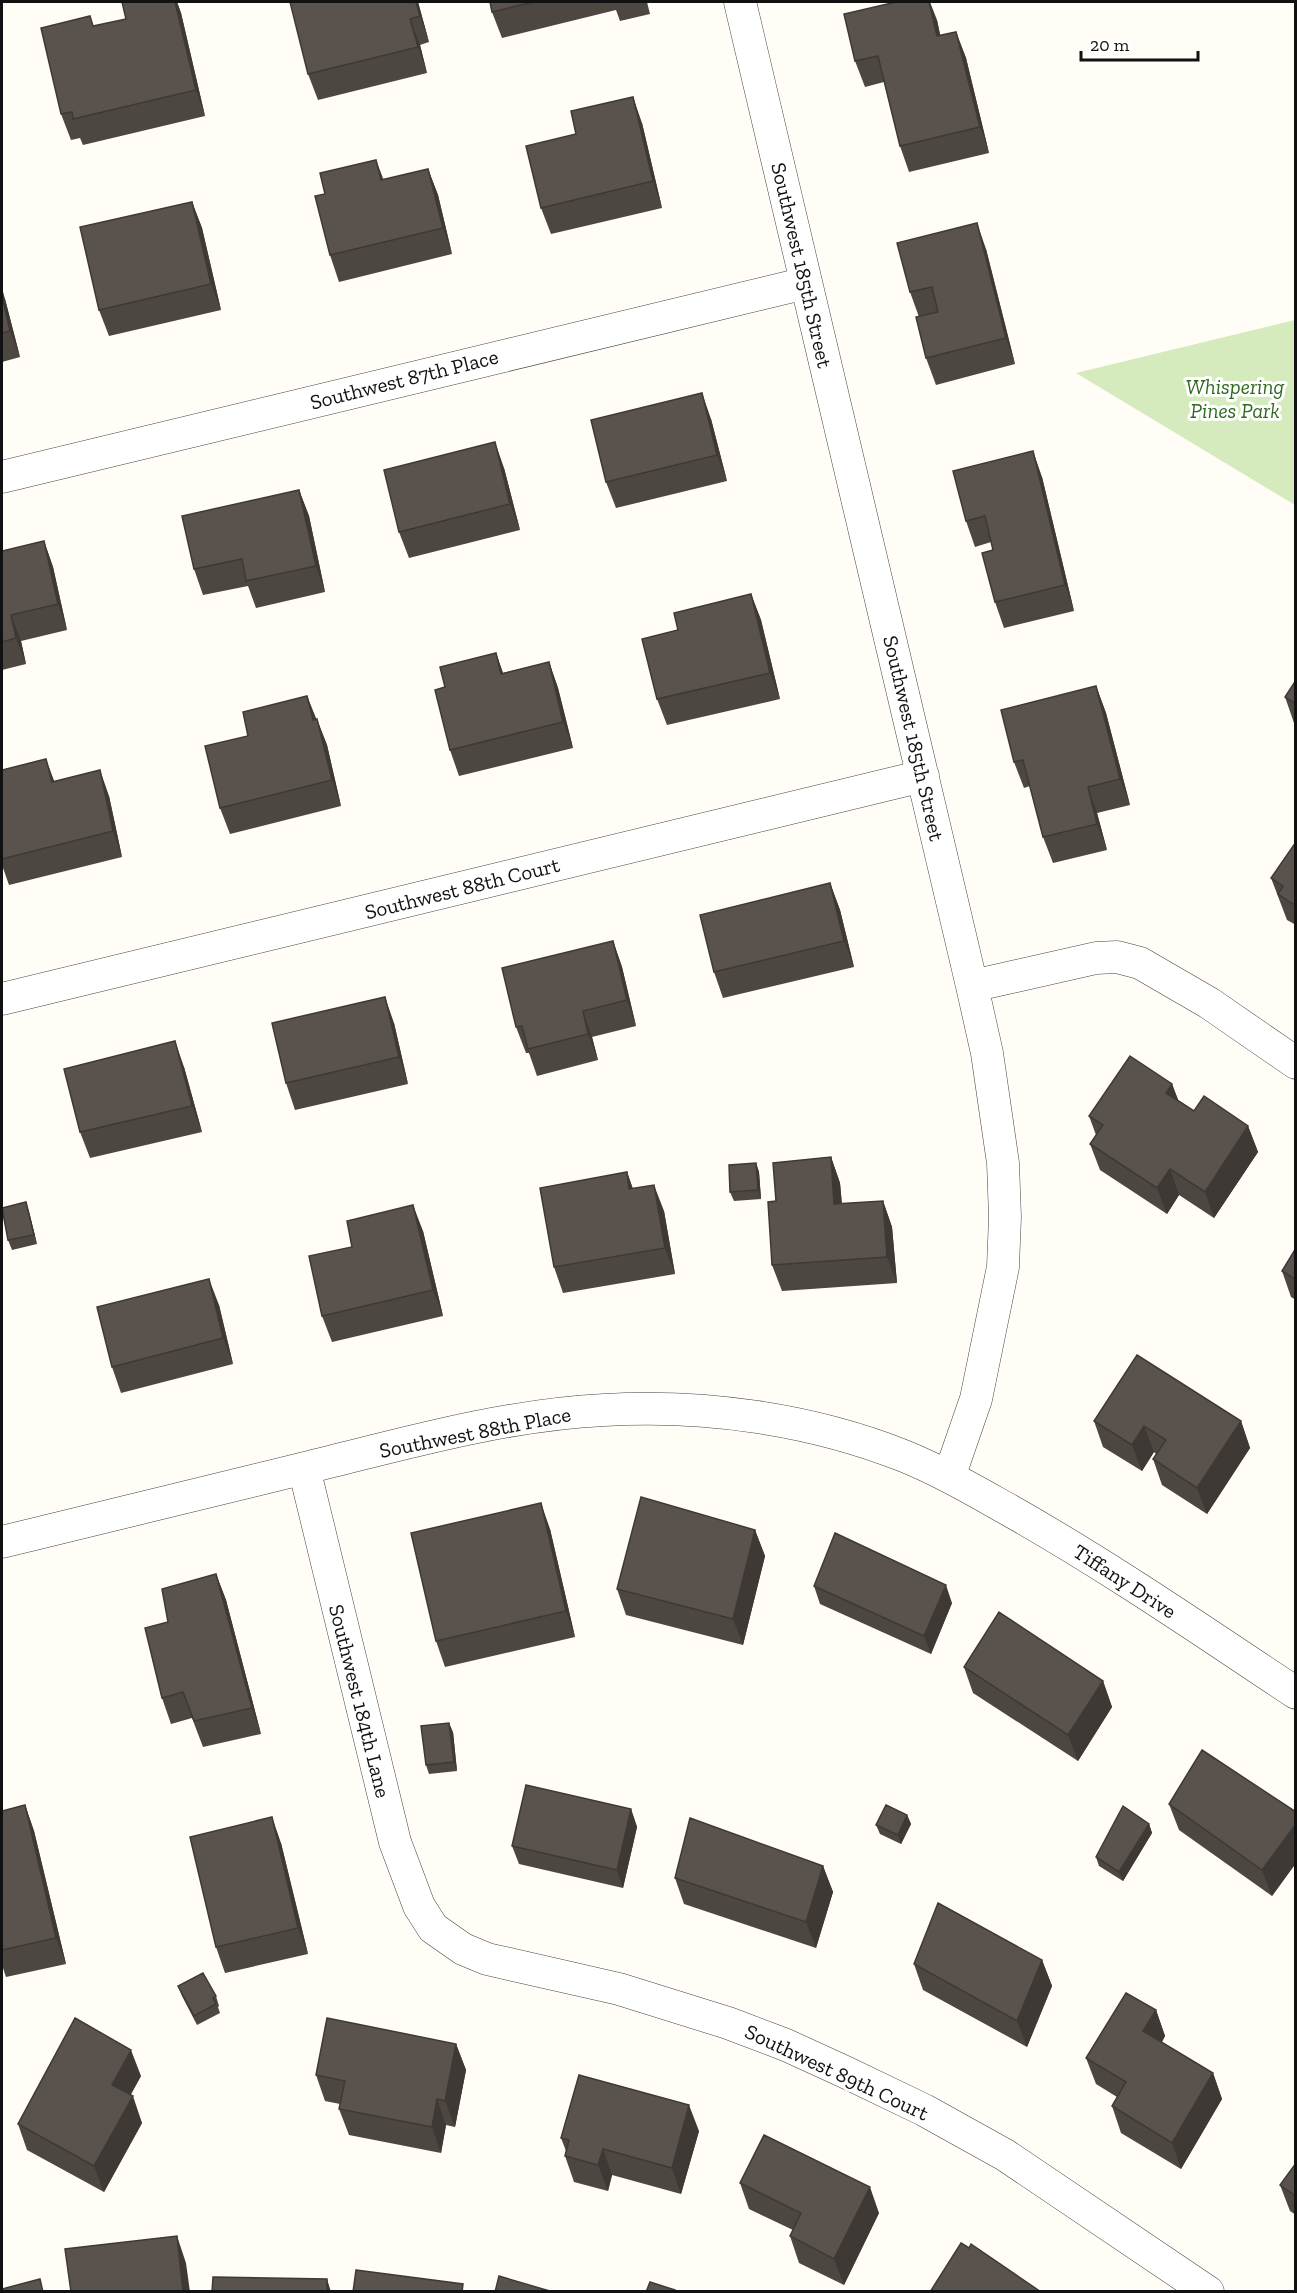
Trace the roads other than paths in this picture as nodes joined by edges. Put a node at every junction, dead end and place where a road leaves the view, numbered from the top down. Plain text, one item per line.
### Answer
1 (740, 2) edge
2 (806, 283) junction
3 (2, 477) edge
4 (923, 776) junction
5 (972, 986) junction
6 (2, 999) edge
7 (1296, 1063) edge
8 (304, 1468) junction
9 (949, 1477) junction
10 (2, 1542) edge
11 (1296, 1693) edge
12 (433, 1928) joint
13 (1208, 2292) edge

1 - 2 street, Southwest 185th Street
2 - 3 street, Southwest 87th Place
2 - 4 street, Southwest 185th Street
4 - 5 street, Southwest 185th Street
4 - 6 street, Southwest 88th Court
5 - 7 street
5 - 9 street, Southwest 185th Street
8 - 9 street, Southwest 88th Place
8 - 10 street, Southwest 88th Place
8 - 12 street, Southwest 184th Lane
9 - 11 street, Tiffany Drive
12 - 13 street, Southwest 89th Court

